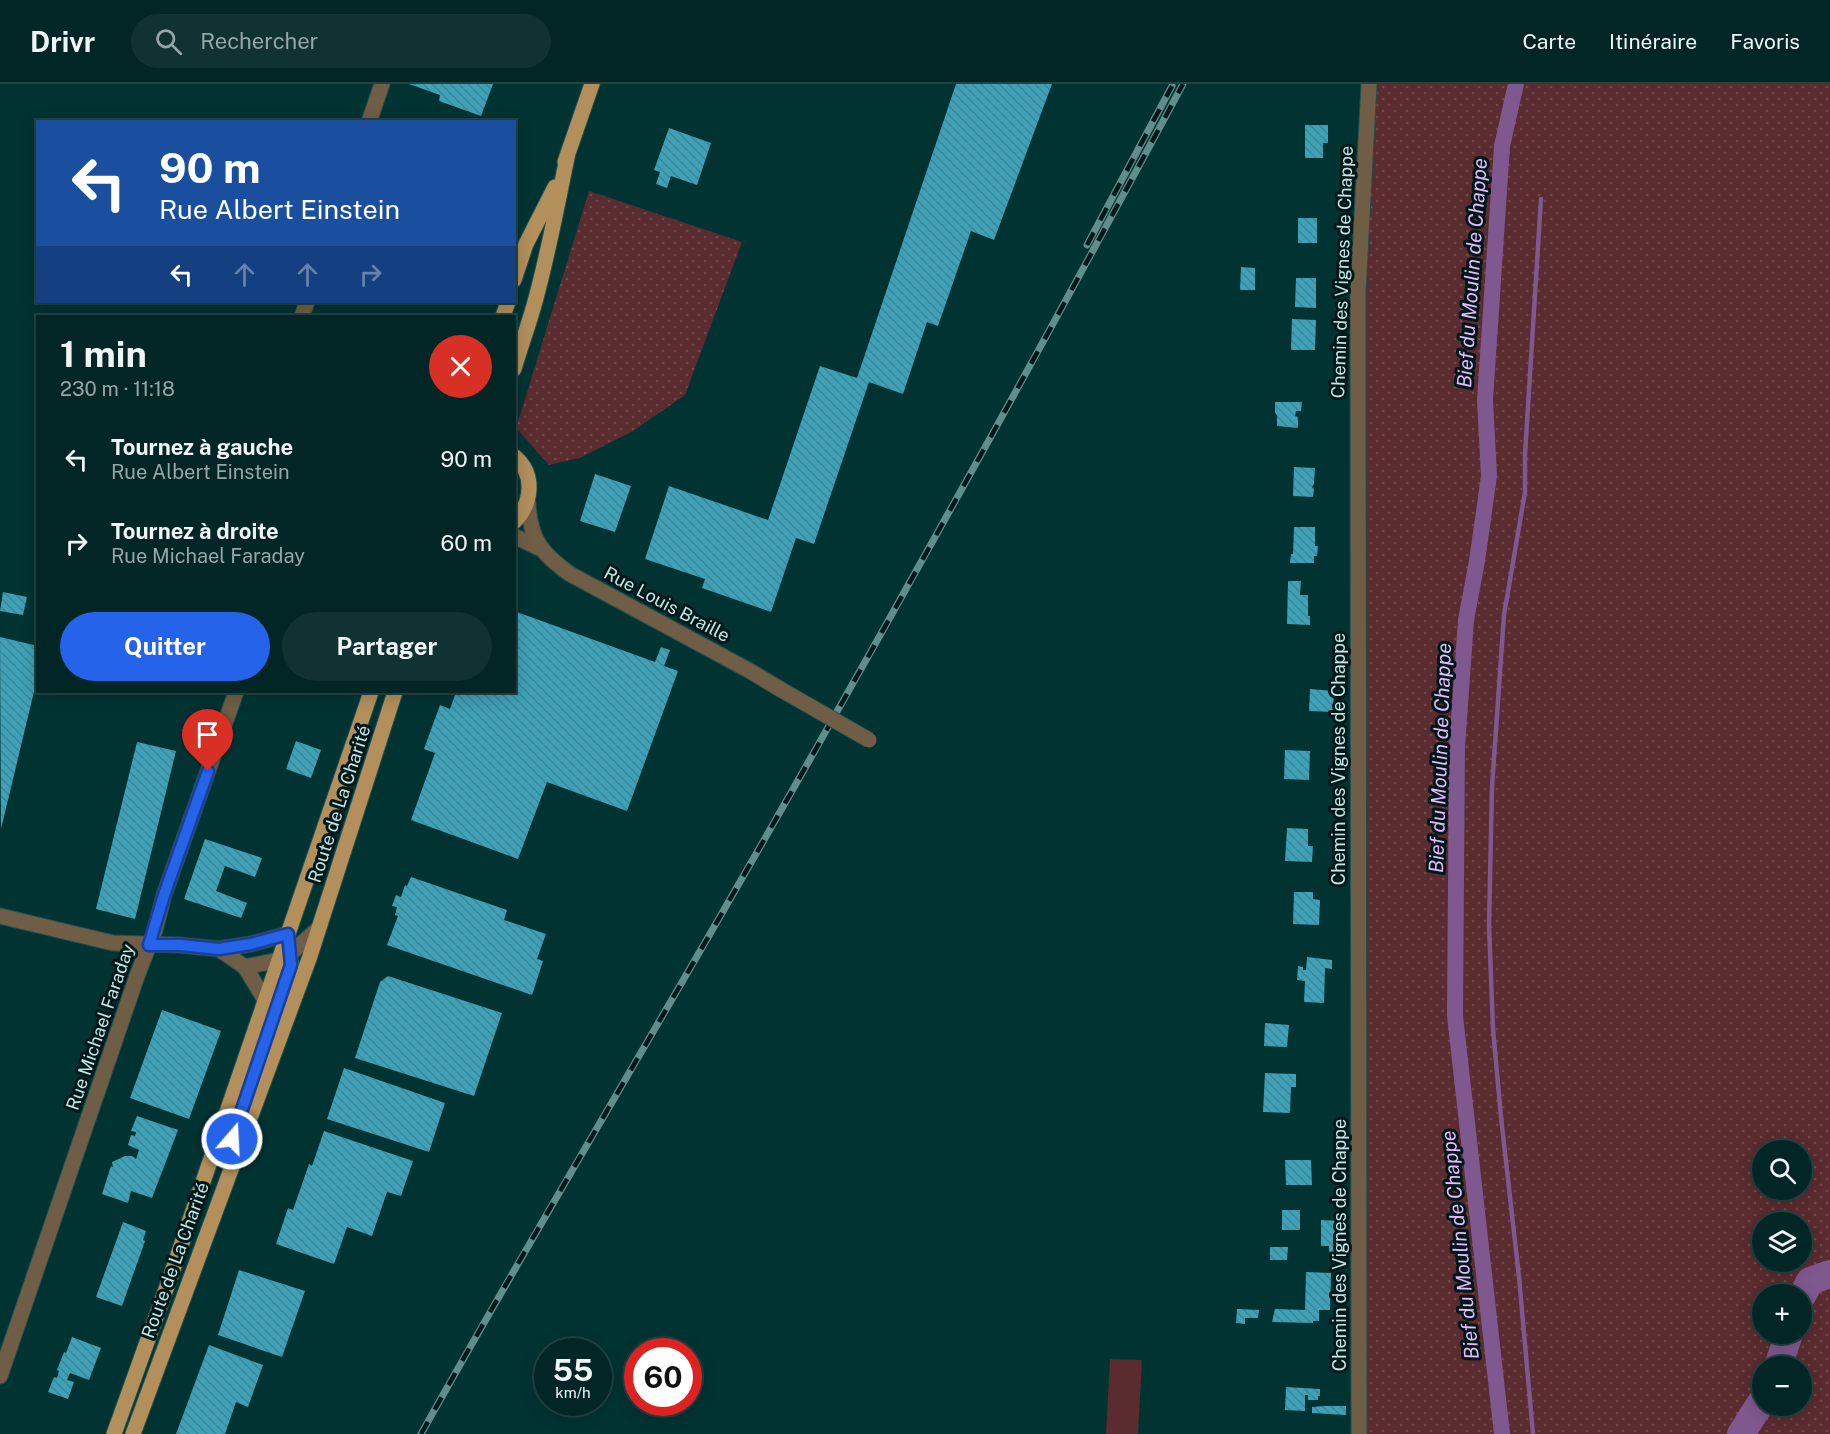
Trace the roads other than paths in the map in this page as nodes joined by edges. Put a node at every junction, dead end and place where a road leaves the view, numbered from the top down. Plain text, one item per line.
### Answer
1 (382, 84) edge
2 (592, 84) edge
3 (1369, 84) edge
4 (370, 120) edge
5 (568, 153) junction
6 (516, 274) edge
7 (516, 362) edge
8 (516, 458) edge
9 (528, 504) junction
10 (516, 519) edge
11 (516, 537) edge
12 (539, 548) junction
13 (236, 693) edge
14 (371, 693) edge
15 (395, 693) edge
16 (869, 740) dead end
17 (0, 916) edge
18 (319, 928) junction
19 (288, 934) junction
20 (149, 945) junction
21 (219, 949) junction
22 (284, 957) junction
23 (245, 967) junction
24 (265, 1000) junction
25 (222, 1191) junction
26 (0, 1376) edge
27 (114, 1434) edge
28 (133, 1434) edge
29 (1359, 1434) edge

1 - 4 street
2 - 5 main road
3 - 29 street, Chemin des Vignes de Chappe
5 - 6 main road
5 - 7 main road
8 - 9 main road
9 - 10 main road
9 - 12 street
11 - 12 street, Rue Louis Braille
12 - 16 street, Rue Louis Braille, bridge
13 - 20 street, Rue Michael Faraday
14 - 19 main road, Route de La Charité
15 - 18 main road, Route de La Charité
17 - 20 street
18 - 22 street
18 - 25 main road, Route de La Charité
19 - 21 street
19 - 22 main road
20 - 21 street
20 - 26 street, Rue Michael Faraday
21 - 23 street
22 - 23 street
22 - 24 main road, Route de La Charité
22 - 25 main road
23 - 24 street
24 - 27 main road, Route de La Charité
25 - 28 main road, Route de La Charité

